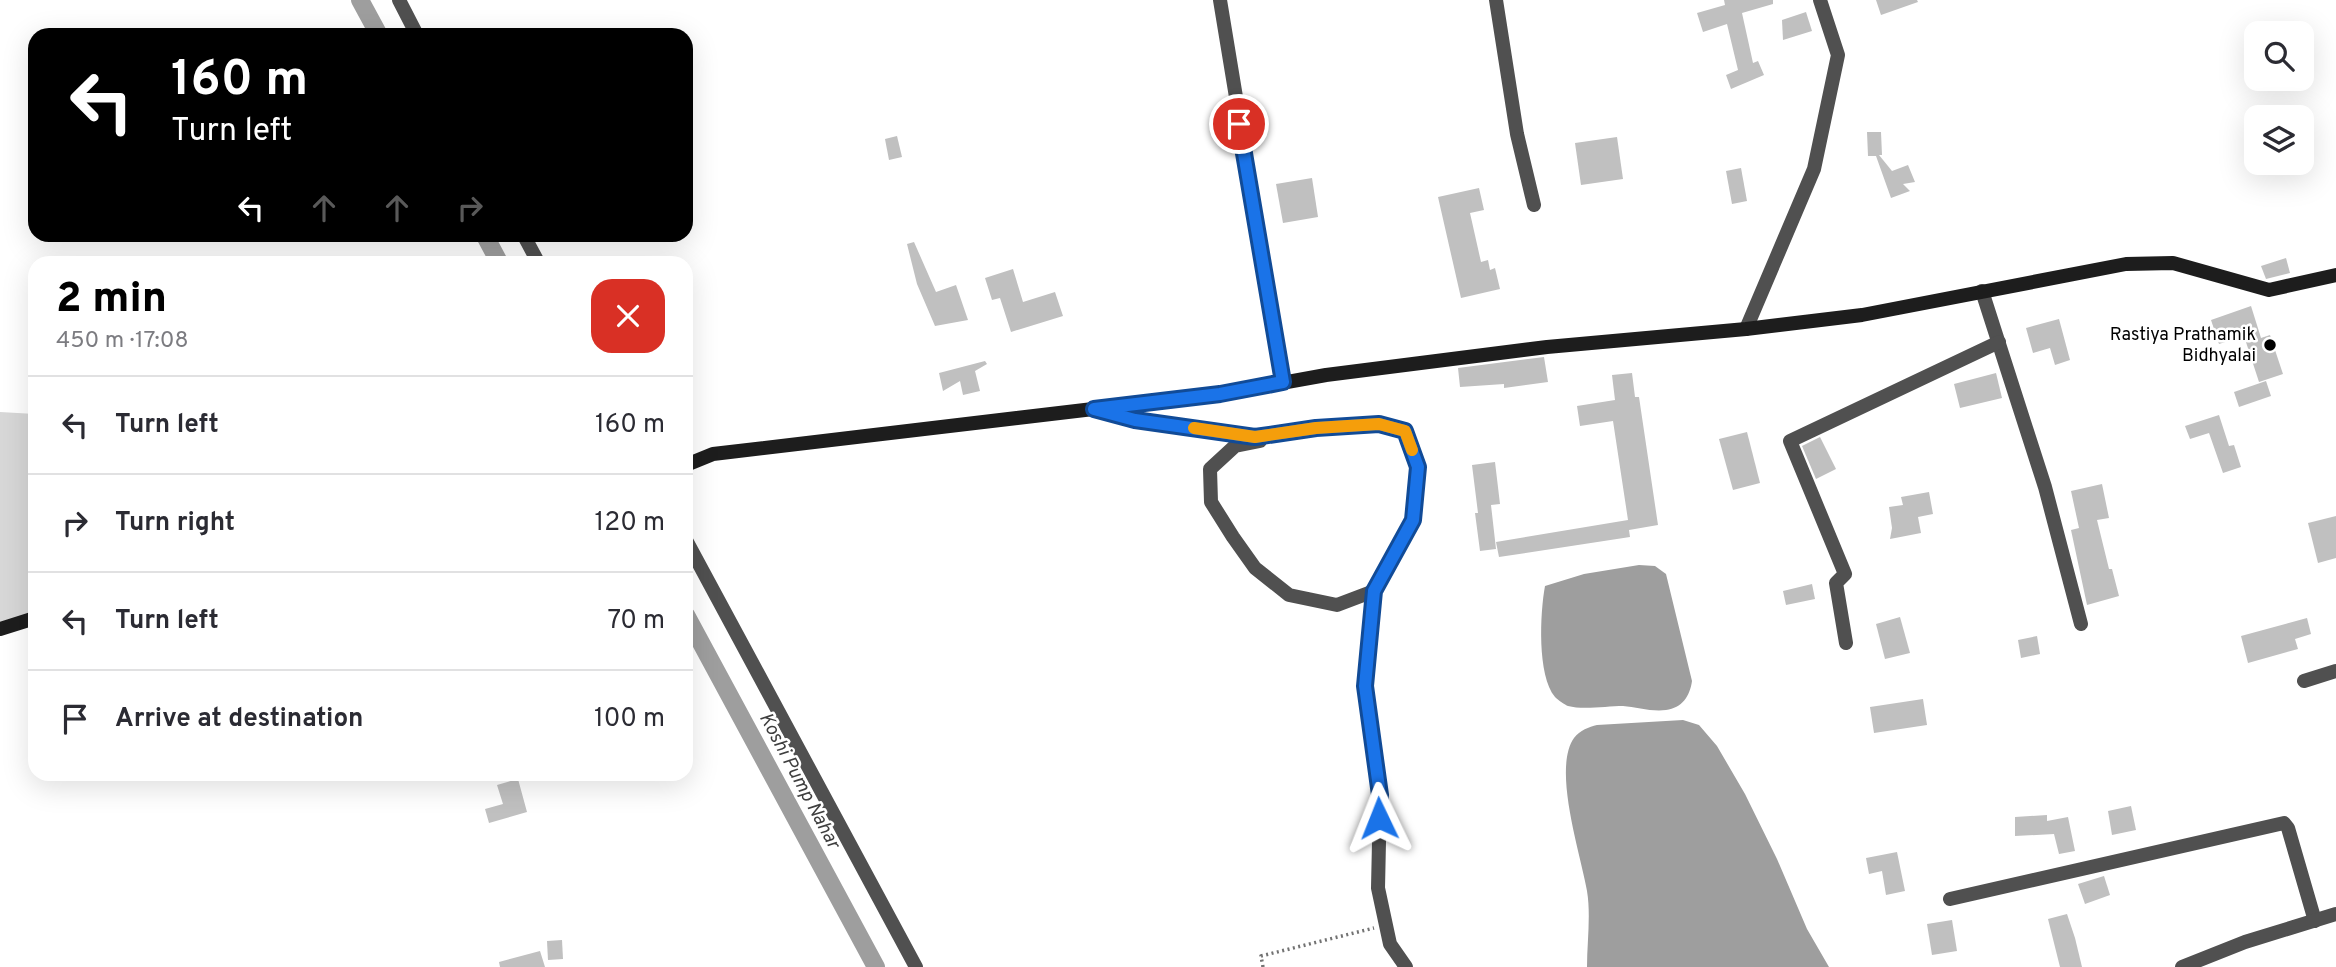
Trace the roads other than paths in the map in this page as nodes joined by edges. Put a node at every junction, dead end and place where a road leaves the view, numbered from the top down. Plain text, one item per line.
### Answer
1 (398, 0) edge
2 (1220, 0) edge
3 (1496, 0) edge
4 (1820, 0) edge
5 (413, 28) edge
6 (1534, 205) dead end
7 (2336, 275) edge
8 (1982, 291) junction
9 (1746, 329) junction
10 (1999, 342) junction
11 (1283, 382) junction
12 (1094, 409) junction
13 (1316, 428) junction
14 (693, 462) edge
15 (693, 553) edge
16 (1374, 591) junction
17 (28, 620) edge
18 (2081, 624) dead end
19 (0, 629) edge
20 (1846, 643) dead end
21 (2336, 671) edge
22 (2304, 681) dead end
23 (1950, 899) dead end
24 (2336, 914) edge
25 (2315, 920) junction
26 (2191, 966) edge
27 (916, 967) edge
28 (1406, 967) edge

1 - 5 street
2 - 11 street
3 - 6 street
4 - 9 street
7 - 8 street
8 - 9 street
8 - 10 street
9 - 11 street
10 - 18 street
10 - 20 street
11 - 12 street
12 - 13 street
12 - 14 street
13 - 16 street
13 - 16 street
15 - 27 street
16 - 28 street
17 - 19 street
21 - 22 street
23 - 25 street
24 - 25 street
25 - 26 street

